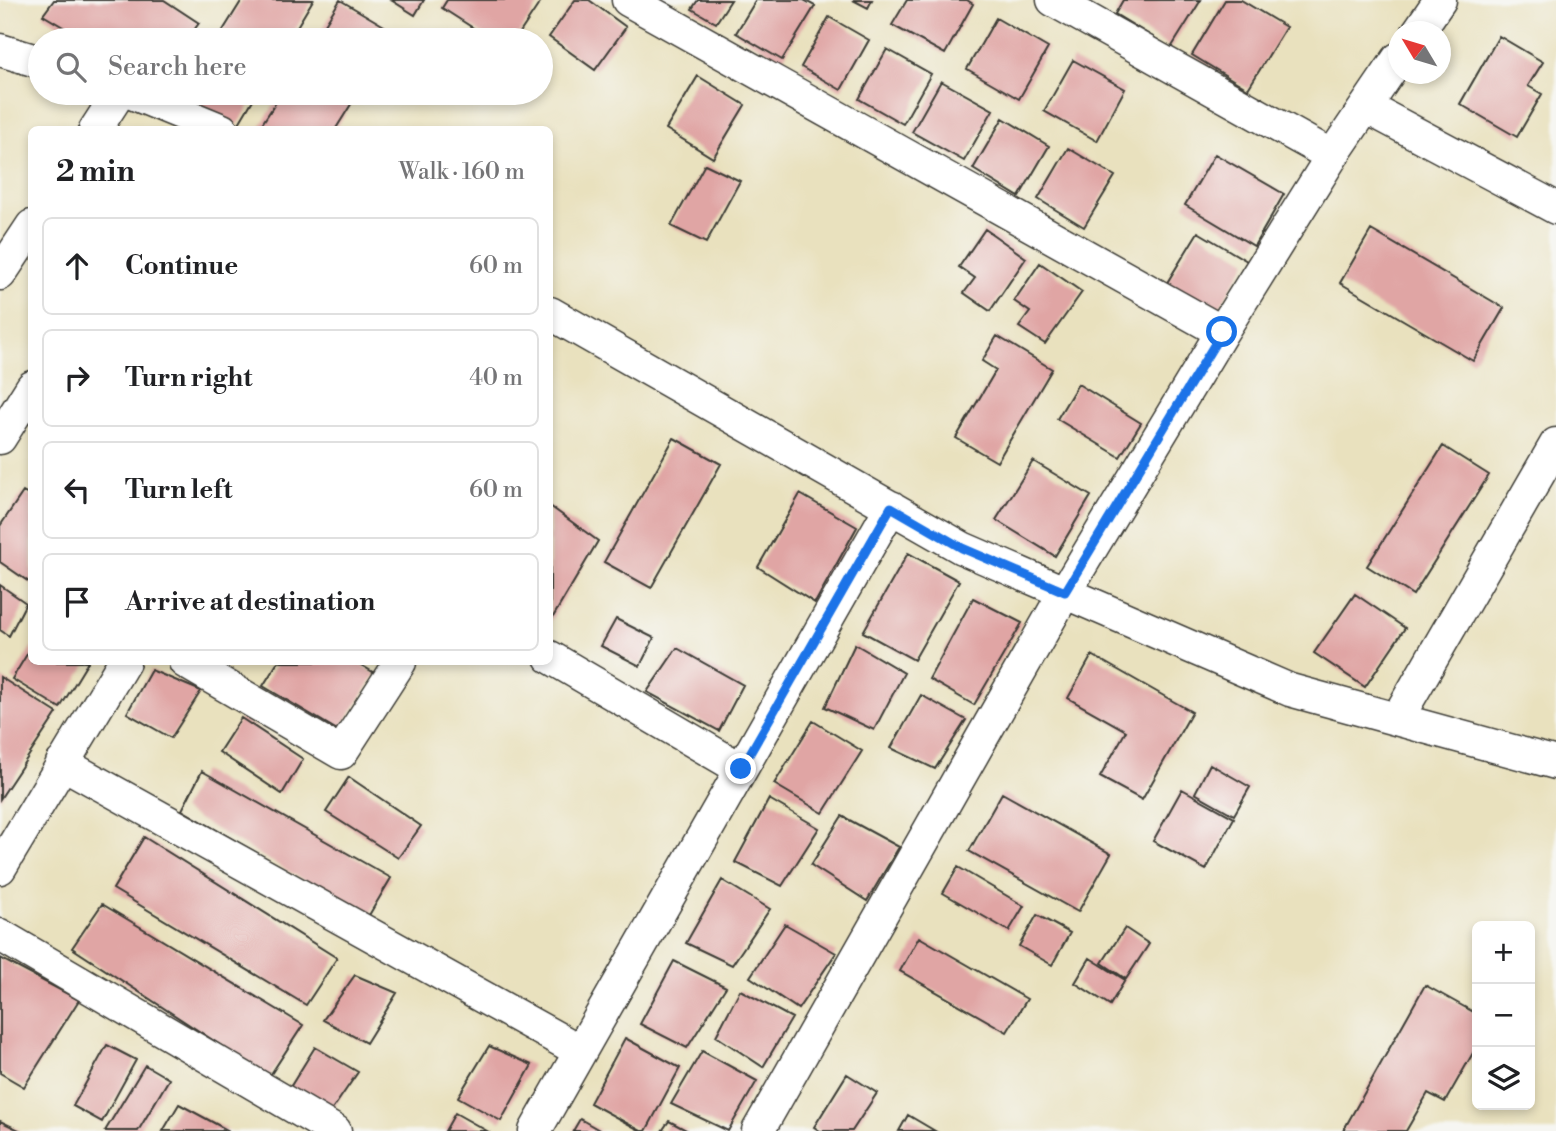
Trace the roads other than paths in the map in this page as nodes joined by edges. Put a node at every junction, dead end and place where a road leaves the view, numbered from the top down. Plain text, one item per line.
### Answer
1 (628, 0) edge
2 (1053, 0) edge
3 (1440, 0) edge
4 (1426, 21) edge
5 (0, 50) edge
6 (28, 58) edge
7 (1388, 74) edge
8 (111, 105) edge
9 (158, 105) edge
10 (1366, 107) junction
11 (98, 126) edge
12 (204, 126) edge
13 (1332, 156) junction
14 (1556, 208) edge
15 (28, 232) edge
16 (0, 274) edge
17 (553, 315) edge
18 (1222, 332) junction
19 (28, 393) edge
20 (0, 438) edge
21 (1556, 444) edge
22 (891, 507) junction
23 (1065, 592) junction
24 (553, 659) edge
25 (122, 665) edge
26 (190, 665) edge
27 (398, 665) edge
28 (1397, 719) junction
29 (1556, 763) edge
30 (62, 764) junction
31 (741, 769) junction
32 (0, 868) edge
33 (0, 935) edge
34 (580, 1051) junction
35 (335, 1131) edge
36 (535, 1131) edge
37 (758, 1131) edge

1 - 18 street
2 - 13 street
3 - 4 street
5 - 6 street
7 - 10 street
8 - 11 street
9 - 12 street
10 - 13 street
10 - 14 street
13 - 18 street
15 - 16 street
17 - 22 street
18 - 23 street
19 - 20 street
21 - 28 street
22 - 23 street
22 - 31 street
23 - 28 street
23 - 37 street
24 - 31 street
25 - 30 street
26 - 27 street
28 - 29 street
30 - 32 street
30 - 34 street
31 - 34 street
33 - 35 street
34 - 36 street

